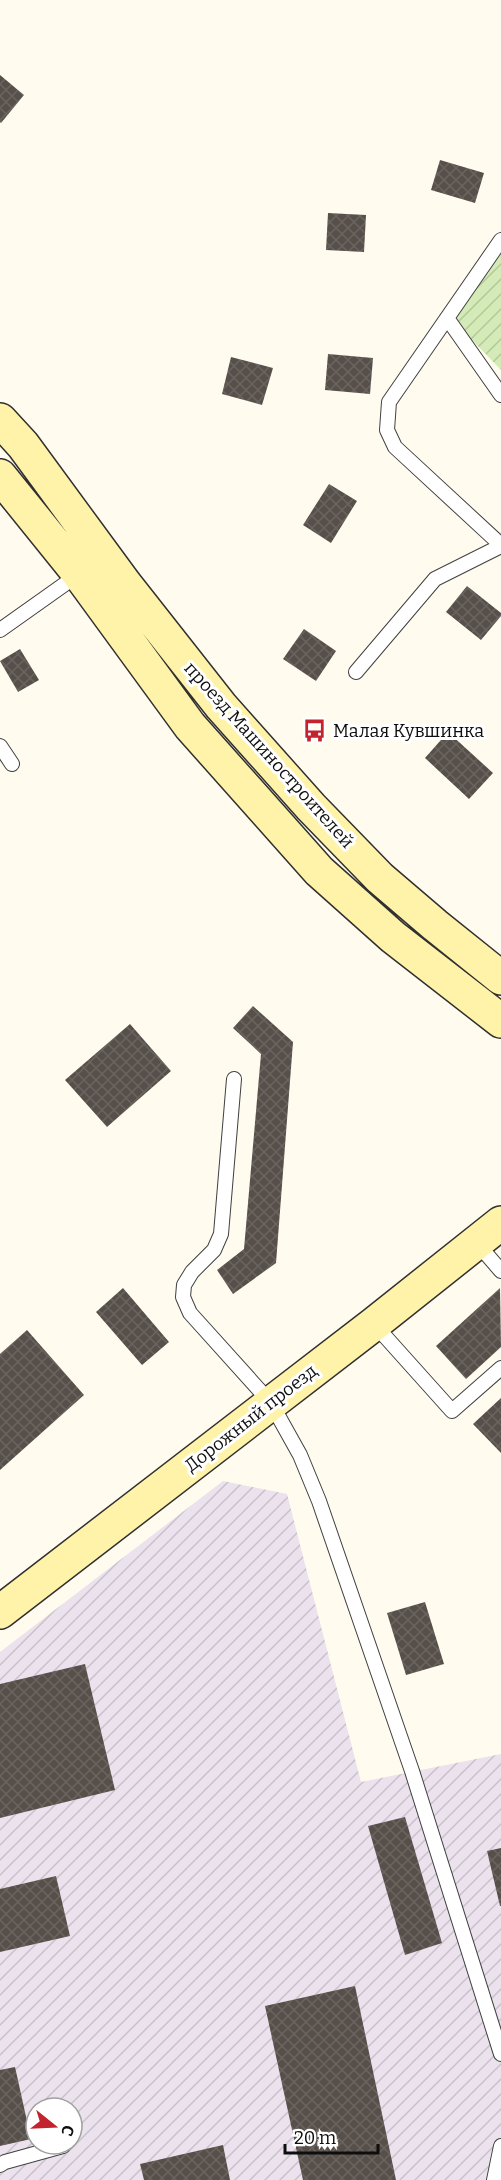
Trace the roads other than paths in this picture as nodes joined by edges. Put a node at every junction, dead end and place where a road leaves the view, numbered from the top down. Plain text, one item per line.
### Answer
1 (501, 240) edge
2 (447, 318) junction
3 (501, 394) edge
4 (0, 420) edge
5 (0, 476) edge
6 (501, 545) edge
7 (91, 565) junction
8 (0, 630) edge
9 (356, 672) dead end
10 (0, 746) edge
11 (12, 764) dead end
12 (501, 978) edge
13 (501, 1022) edge
14 (234, 1079) dead end
15 (489, 1233) edge
16 (501, 1271) edge
17 (374, 1324) junction
18 (501, 1368) edge
19 (271, 1403) junction
20 (0, 1612) edge
21 (501, 2054) edge
22 (501, 2146) edge
23 (27, 2156) edge
24 (0, 2165) edge
25 (494, 2180) edge

1 - 2 lane
2 - 3 lane
2 - 6 lane
4 - 7 main road, проезд Машиностроителей
5 - 7 main road, проезд Машиностроителей
6 - 9 lane
7 - 8 lane
7 - 12 main road, проезд Машиностроителей
7 - 13 main road, проезд Машиностроителей
10 - 11 lane
14 - 19 lane
15 - 16 lane
15 - 17 main road, Дорожный проезд
17 - 18 lane
17 - 19 main road, Дорожный проезд
19 - 20 main road, Дорожный проезд
19 - 21 lane
22 - 25 lane
23 - 24 lane

